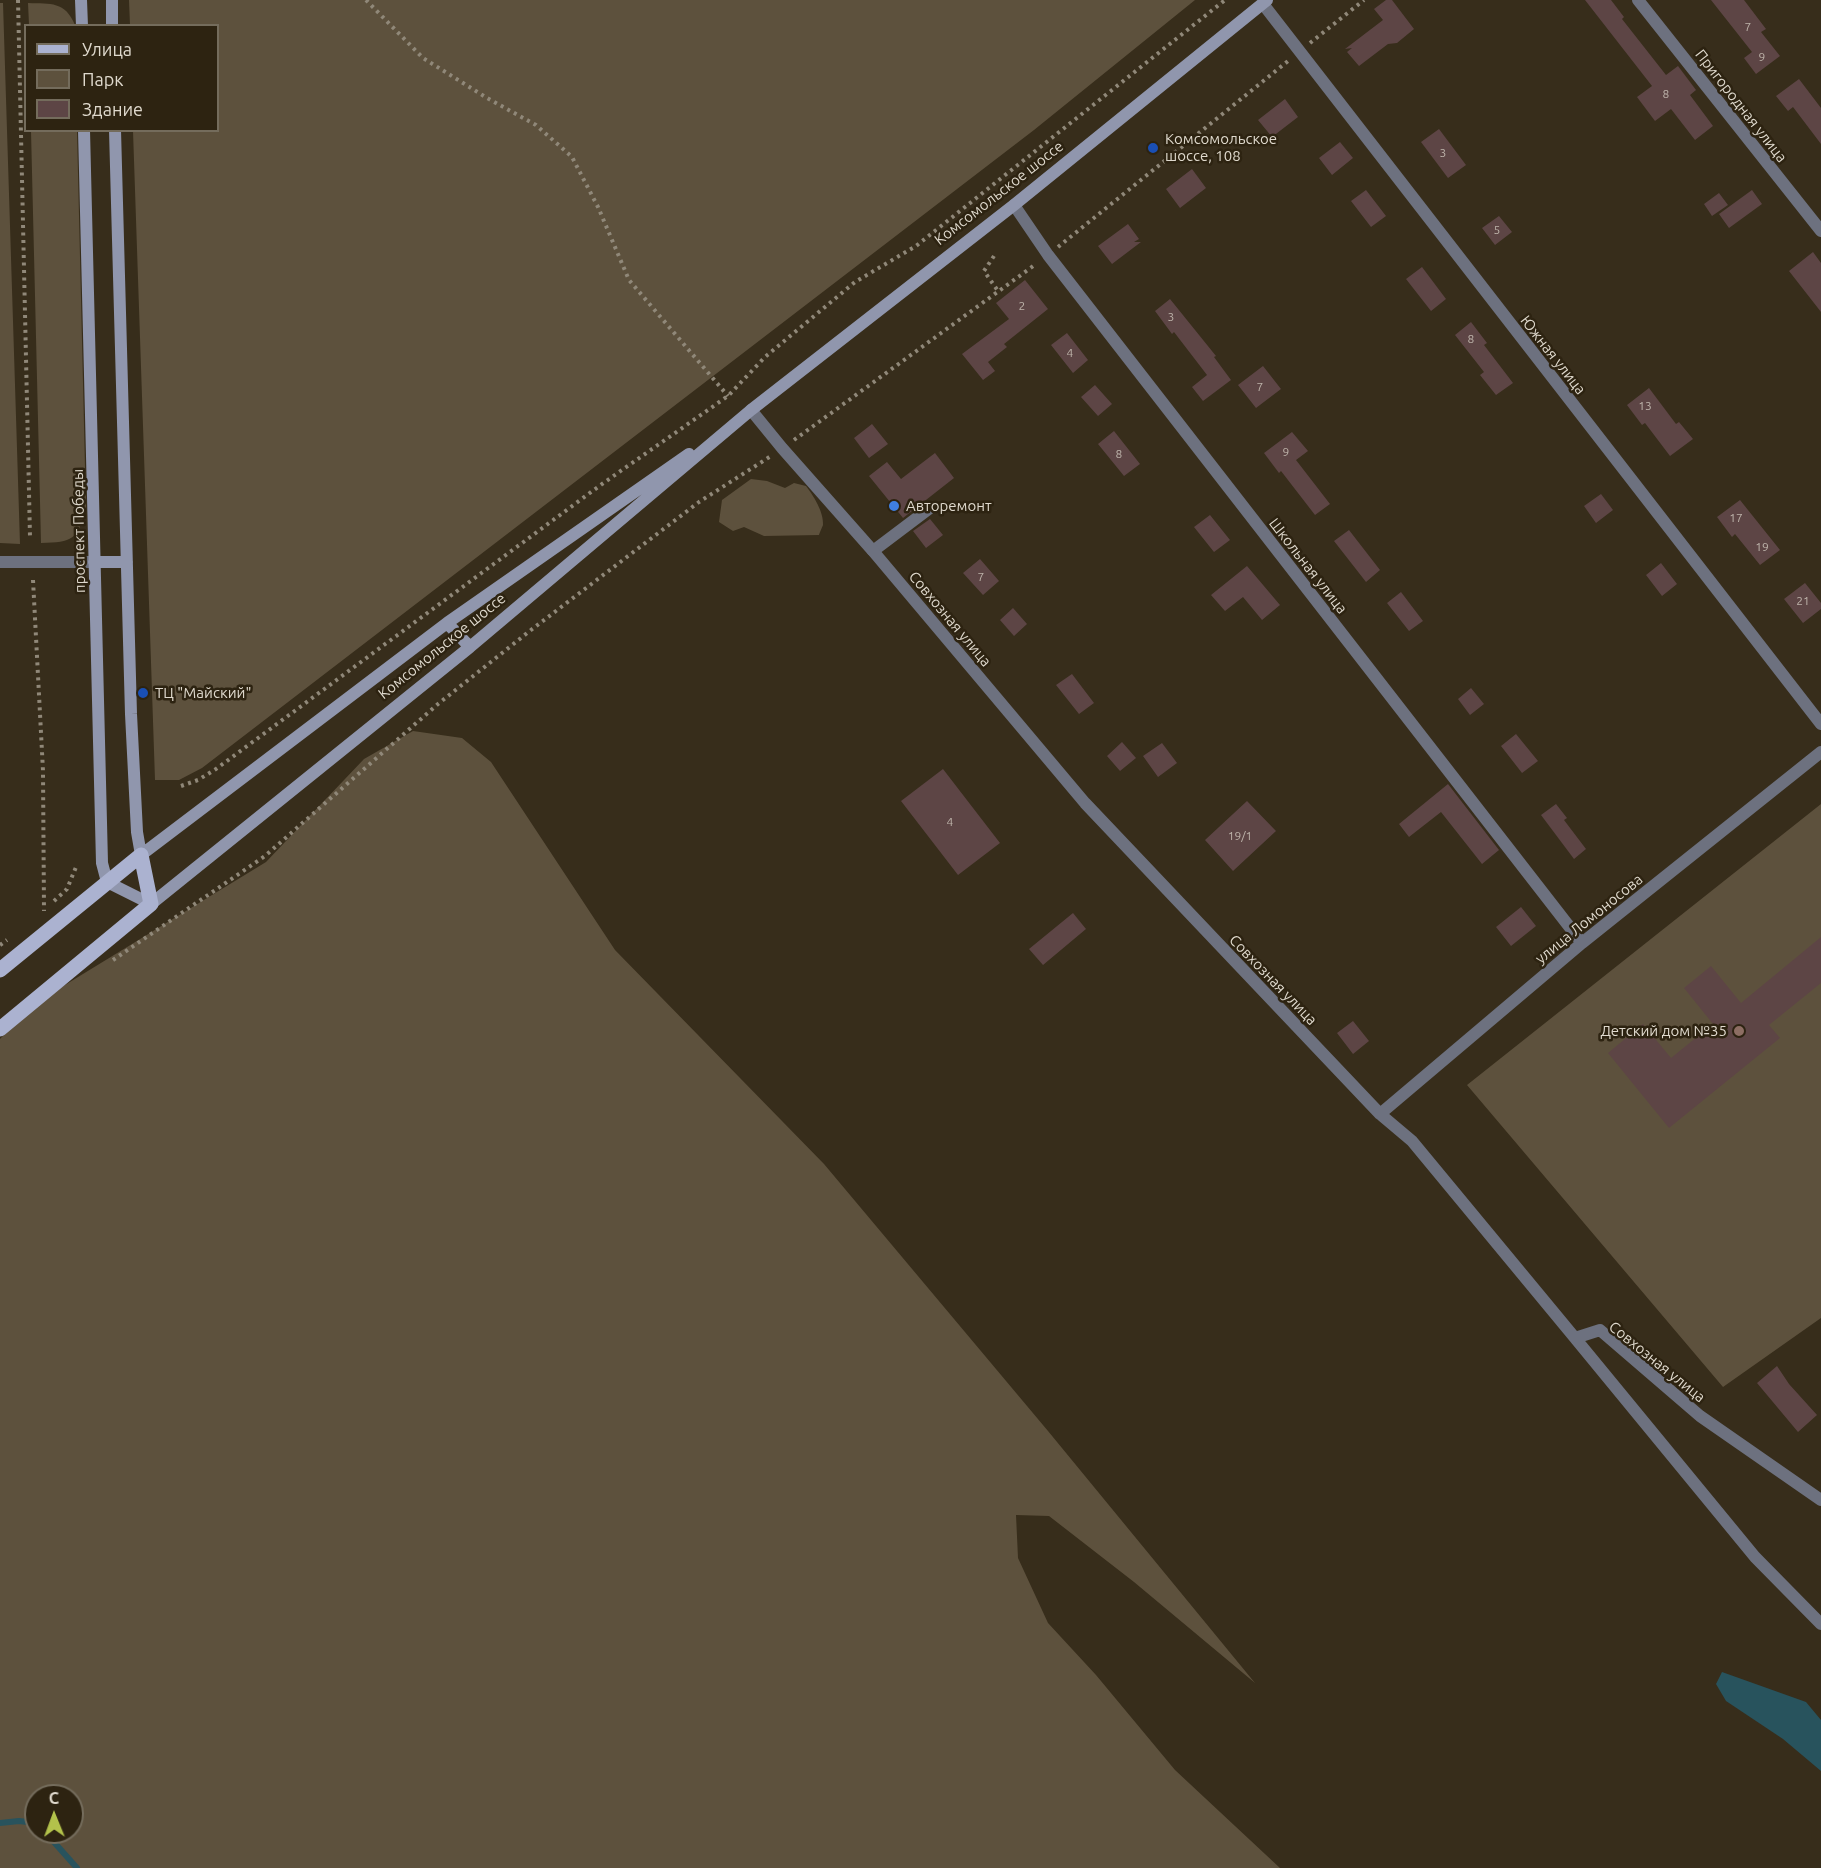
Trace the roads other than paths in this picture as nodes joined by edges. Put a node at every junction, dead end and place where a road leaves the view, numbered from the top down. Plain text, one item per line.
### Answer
1 (81, 0) edge
2 (112, 0) edge
3 (1638, 0) edge
4 (1265, 2) edge
5 (82, 24) edge
6 (112, 24) edge
7 (84, 132) edge
8 (115, 132) edge
9 (1014, 205) junction
10 (1821, 231) edge
11 (752, 410) junction
12 (930, 508) dead end
13 (873, 550) junction
14 (0, 562) edge
15 (94, 562) junction
16 (127, 562) junction
17 (447, 623) junction
18 (470, 647) junction
19 (1821, 724) edge
20 (1821, 752) edge
21 (141, 855) junction
22 (107, 882) junction
23 (151, 904) junction
24 (1582, 943) junction
25 (0, 970) edge
26 (0, 1029) edge
27 (1380, 1114) junction
28 (1575, 1338) junction
29 (1821, 1500) edge
30 (1821, 1624) edge

1 - 5 main road
2 - 6 main road
3 - 10 street, Пригородная улица
4 - 9 main road, Комсомольское шоссе
4 - 19 street, Южная улица
7 - 15 main road, проспект Победы
8 - 16 main road
9 - 11 main road, Комсомольское шоссе
9 - 24 street, Школьная улица
11 - 13 street, Совхозная улица
11 - 17 main road, Комсомольское шоссе
11 - 18 main road, Комсомольское шоссе
12 - 13 street
13 - 27 street, Совхозная улица
14 - 15 street
15 - 16 main road
15 - 22 main road, проспект Победы
16 - 21 main road
17 - 18 main road
17 - 21 main road, Комсомольское шоссе
18 - 23 main road, Комсомольское шоссе
20 - 24 street, улица Ломоносова
21 - 22 main road, Комсомольское шоссе
21 - 23 main road
22 - 23 main road
22 - 25 main road, Комсомольское шоссе
23 - 26 main road, Комсомольское шоссе
24 - 27 street, улица Ломоносова
27 - 28 street, Совхозная улица
28 - 29 street, Совхозная улица
28 - 30 street

